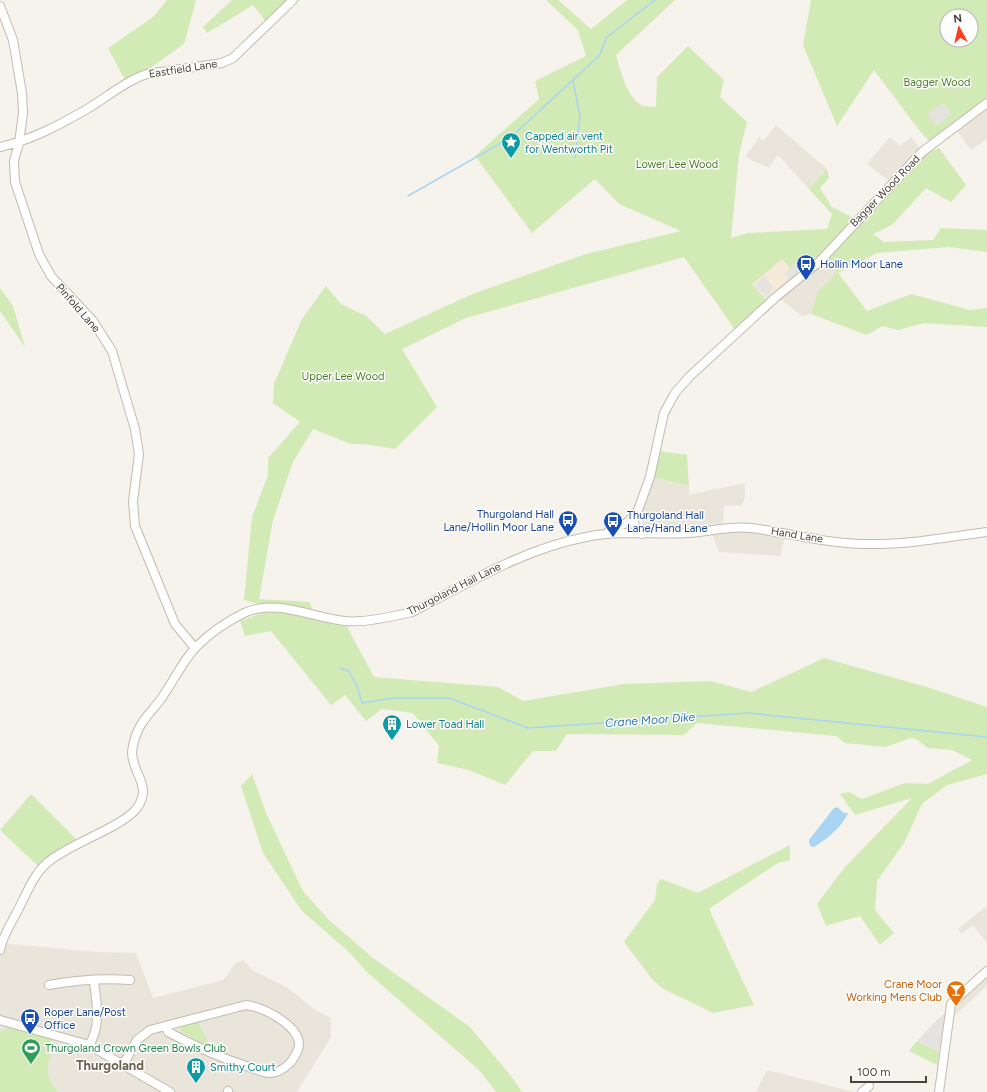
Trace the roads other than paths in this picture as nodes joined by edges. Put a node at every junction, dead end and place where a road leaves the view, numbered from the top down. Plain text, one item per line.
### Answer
1 (293, 0) edge
2 (0, 6) edge
3 (987, 103) edge
4 (19, 143) junction
5 (0, 148) edge
6 (633, 516) junction
7 (987, 532) edge
8 (606, 534) junction
9 (642, 534) junction
10 (195, 648) junction
11 (0, 948) edge
12 (987, 971) edge
13 (94, 980) junction
14 (130, 980) dead end
15 (49, 985) dead end
16 (0, 1020) edge
17 (166, 1027) junction
18 (89, 1045) junction
19 (123, 1065) junction
20 (868, 1086) dead end
21 (170, 1092) edge
22 (862, 1092) edge
23 (939, 1092) edge

1 - 4 street, Eastfield Lane
2 - 4 street, Pinfold Lane
3 - 6 street, Bagger Wood Road
4 - 5 street, Eastfield Lane
4 - 10 street, Pinfold Lane
6 - 8 street
6 - 9 street
7 - 9 street, Hand Lane
8 - 9 street, Hand Lane
8 - 10 street, Thurgoland Hall Lane
10 - 11 street, Thurgoland Hall Lane
12 - 23 street
13 - 14 street
13 - 15 street
13 - 18 street
16 - 18 street
17 - 17 street
17 - 19 street
18 - 19 street
19 - 21 street
20 - 22 street

